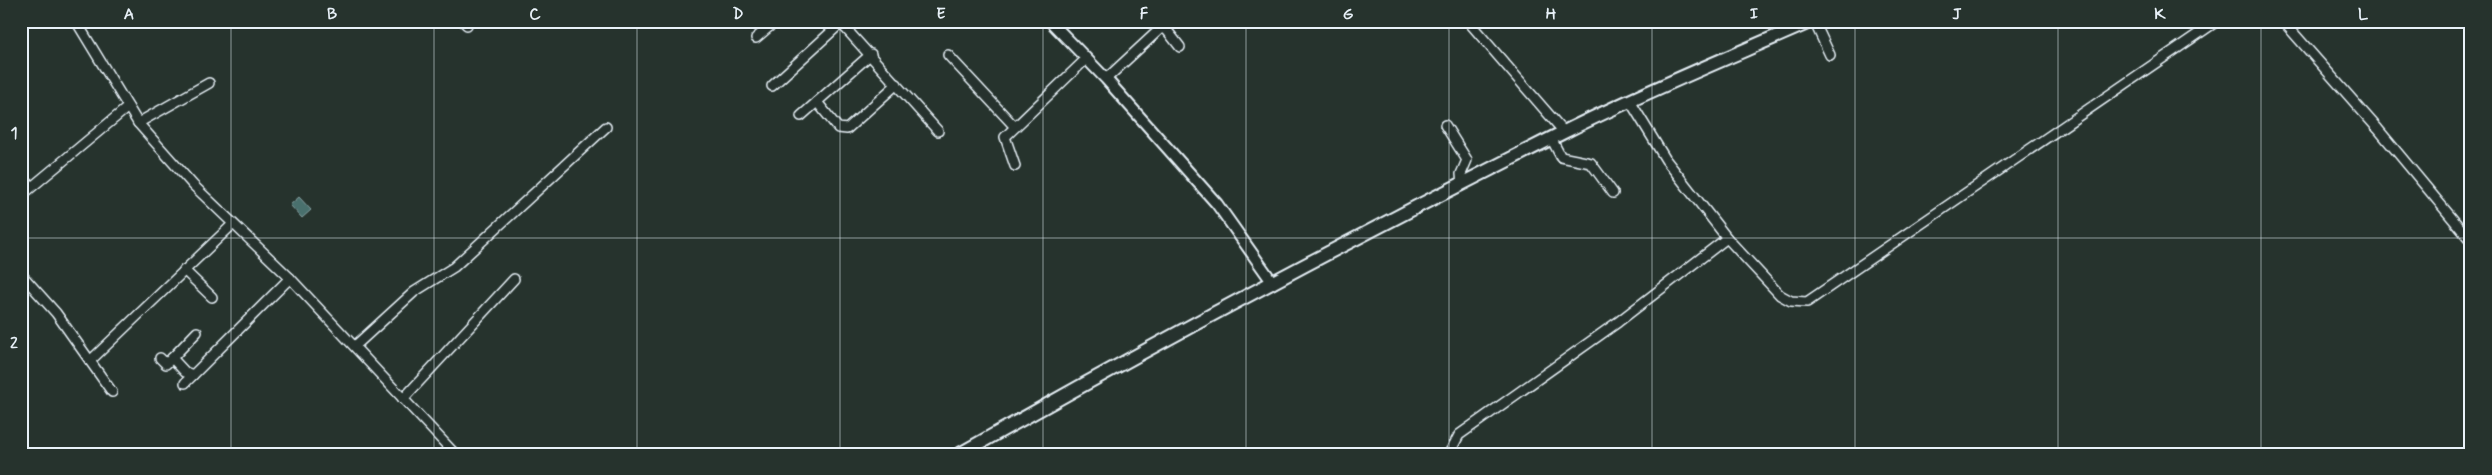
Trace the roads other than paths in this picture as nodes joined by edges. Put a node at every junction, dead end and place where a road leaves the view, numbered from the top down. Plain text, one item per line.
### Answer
1 (76, 21) edge
2 (776, 21) edge
3 (1050, 21) edge
4 (1468, 21) edge
5 (1813, 21) edge
6 (2217, 21) edge
7 (2283, 21) edge
8 (840, 22) edge
9 (756, 38) dead end
10 (1180, 47) dead end
11 (871, 54) junction
12 (948, 55) dead end
13 (1830, 55) dead end
14 (1086, 60) junction
15 (1106, 79) junction
16 (209, 83) dead end
17 (898, 84) junction
18 (772, 86) dead end
19 (1630, 101) junction
20 (817, 102) junction
21 (128, 107) junction
22 (801, 116) dead end
23 (138, 123) junction
24 (1445, 125) dead end
25 (606, 127) dead end
26 (1015, 127) junction
27 (938, 131) dead end
28 (1564, 132) junction
29 (1552, 140) junction
30 (1016, 166) dead end
31 (1462, 185) junction
32 (1613, 193) dead end
33 (21, 196) edge
34 (233, 224) junction
35 (1727, 238) junction
36 (2471, 241) edge
37 (184, 270) junction
38 (21, 274) edge
39 (290, 278) junction
40 (514, 279) dead end
41 (1273, 283) junction
42 (212, 297) dead end
43 (197, 332) dead end
44 (355, 346) junction
45 (160, 358) dead end
46 (172, 358) junction
47 (90, 361) junction
48 (193, 375) junction
49 (185, 383) dead end
50 (112, 392) dead end
51 (403, 399) junction
52 (455, 454) edge
53 (960, 454) edge
54 (1449, 454) edge

1 - 21 street
2 - 9 street
3 - 14 street
4 - 28 street
5 - 13 street
5 - 19 main road
6 - 35 street
7 - 36 street
8 - 11 street
8 - 18 street
10 - 15 street
11 - 17 street
11 - 20 street
12 - 26 street
14 - 15 street
14 - 26 street
15 - 41 street
16 - 23 street
17 - 20 street
17 - 27 street
19 - 28 main road
19 - 35 street
20 - 22 street
21 - 23 street
21 - 33 street
23 - 34 street
24 - 31 street
25 - 44 street
26 - 30 street
28 - 29 main road
29 - 31 main road
29 - 32 street
31 - 41 main road
34 - 37 street
34 - 39 street
35 - 54 street
37 - 42 street
37 - 47 street
38 - 47 street
39 - 44 street
39 - 48 street
40 - 51 street
41 - 53 main road
43 - 46 street
44 - 51 street
45 - 46 street
46 - 48 street
47 - 50 street
48 - 49 street
51 - 52 street

